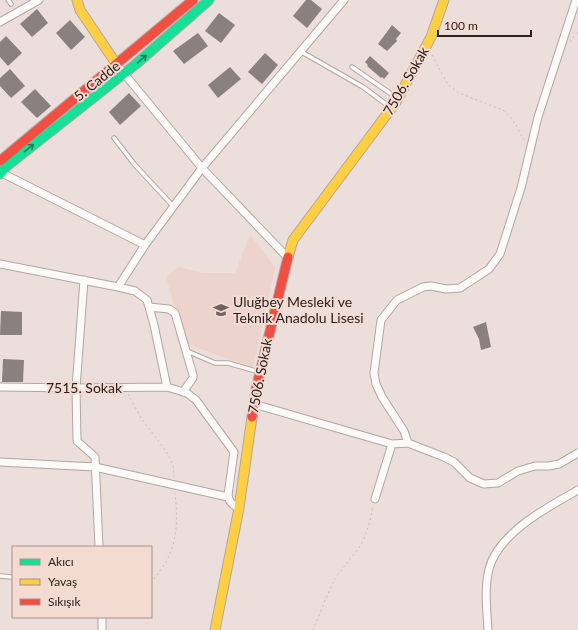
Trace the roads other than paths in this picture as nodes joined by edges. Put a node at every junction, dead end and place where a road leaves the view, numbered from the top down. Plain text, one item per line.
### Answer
1 (8, 0) edge
2 (39, 0) edge
3 (77, 0) edge
4 (193, 0) edge
5 (209, 0) edge
6 (344, 0) edge
7 (444, 0) edge
8 (576, 0) edge
9 (11, 4) dead end
10 (0, 22) edge
11 (300, 51) junction
12 (117, 65) junction
13 (352, 67) dead end
14 (124, 72) junction
15 (398, 98) junction
16 (392, 108) junction
17 (114, 138) dead end
18 (18, 145) junction
19 (0, 151) edge
20 (0, 161) edge
21 (202, 168) junction
22 (0, 173) edge
23 (173, 206) junction
24 (145, 245) junction
25 (288, 258) junction
26 (0, 264) edge
27 (84, 280) junction
28 (118, 287) junction
29 (149, 306) junction
30 (186, 350) junction
31 (260, 372) junction
32 (0, 387) edge
33 (167, 387) junction
34 (76, 388) junction
35 (183, 392) junction
36 (254, 404) junction
37 (408, 443) junction
38 (392, 444) junction
39 (578, 453) edge
40 (0, 462) edge
41 (96, 467) junction
42 (578, 490) edge
43 (228, 497) junction
44 (374, 499) road end
45 (239, 508) junction
46 (99, 546) edge
47 (0, 576) edge
48 (12, 577) edge
49 (102, 618) edge
50 (102, 630) edge
51 (215, 630) edge
52 (488, 630) edge

1 - 9 lane
2 - 10 street
3 - 12 street
4 - 12 street, 5. Cadde
14 -> 5 street
6 - 11 street
7 - 15 street, 7506. Sokak
8 - 37 street
11 - 16 lane
11 - 21 street
12 - 14 street
12 - 18 street, 5. Cadde
13 - 15 lane
14 - 21 street
22 -> 14 street
15 - 16 street, 7506. Sokak
16 - 25 street, 7506. Sokak
17 - 23 lane
18 - 19 street
18 - 20 street, 5. Cadde
21 - 23 street
21 - 25 street
22 - 24 street
23 - 24 street
24 - 28 street
25 - 31 street, 7506. Sokak
26 - 27 street
27 - 28 street
27 - 34 street
28 - 29 street
29 - 30 street
29 - 33 street
30 - 31 lane
30 - 35 street
31 - 36 street, 7506. Sokak
32 - 34 street, 7515. Sokak
33 - 34 street, 7515. Sokak
33 - 35 street, 7515. Sokak
34 - 41 street
35 - 43 street, 7515. Sokak
36 - 38 street
36 - 45 street, 7506. Sokak
37 - 38 street
37 - 39 street
38 - 44 street
40 - 41 street
41 - 43 street
41 - 46 street
42 - 52 street
43 - 45 street
45 - 51 street, 7506. Sokak
47 - 48 lane
49 - 50 street

